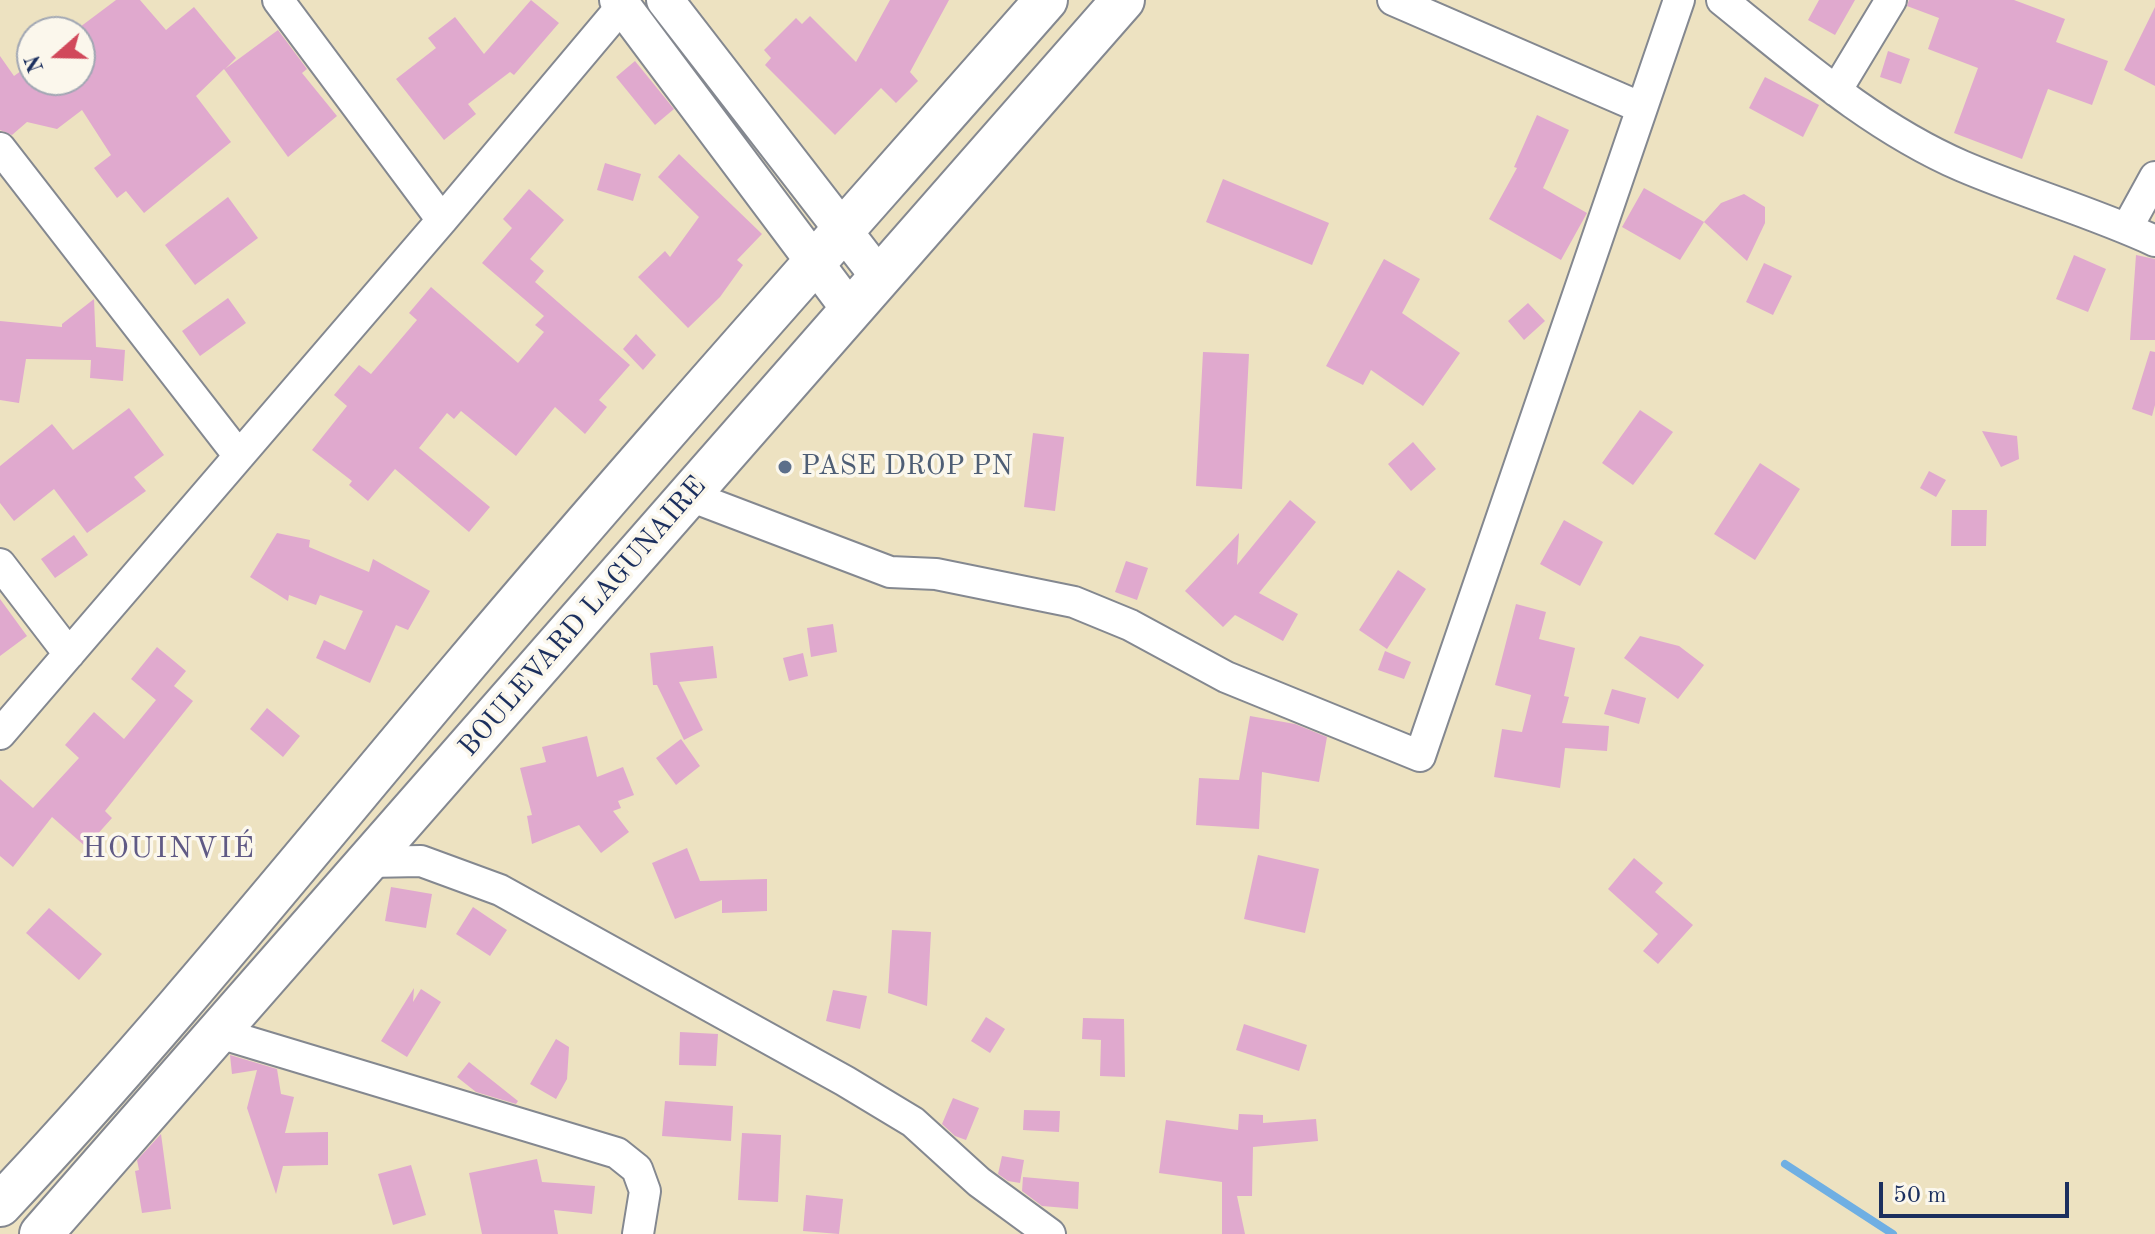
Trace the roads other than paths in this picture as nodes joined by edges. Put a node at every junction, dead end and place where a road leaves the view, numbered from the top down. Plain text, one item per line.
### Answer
1 (278, 0) edge
2 (665, 0) edge
3 (1046, 0) edge
4 (1123, 0) edge
5 (1393, 0) edge
6 (1679, 0) edge
7 (1722, 0) edge
8 (1891, 0) edge
9 (620, 3) edge
10 (1836, 91) junction
11 (1642, 108) junction
12 (0, 148) edge
13 (2155, 177) edge
14 (442, 220) junction
15 (2127, 228) junction
16 (844, 231) junction
17 (2155, 241) edge
18 (816, 263) junction
19 (880, 278) junction
20 (851, 311) junction
21 (239, 456) junction
22 (690, 496) junction
23 (0, 564) edge
24 (69, 654) junction
25 (0, 734) edge
26 (368, 862) junction
27 (219, 1033) junction
28 (0, 1205) edge
29 (41, 1234) edge
30 (638, 1234) edge
31 (1050, 1234) edge

1 - 14 street
2 - 16 street
3 - 16 main road, BOULEVARD LAGUNAIRE
4 - 19 main road, BOULEVARD LAGUNAIRE
5 - 11 street
6 - 11 street
7 - 10 street
8 - 10 street
9 - 14 street
9 - 18 street
10 - 15 street
11 - 22 street
12 - 21 street
13 - 15 street
14 - 21 street
15 - 17 street
16 - 18 main road, BOULEVARD LAGUNAIRE
16 - 19 street
18 - 20 street
18 - 28 main road, BOULEVARD LAGUNAIRE
19 - 20 main road, BOULEVARD LAGUNAIRE
20 - 22 main road, BOULEVARD LAGUNAIRE
21 - 24 street
22 - 26 main road, BOULEVARD LAGUNAIRE
23 - 24 street
24 - 25 street
26 - 27 main road, BOULEVARD LAGUNAIRE
26 - 31 street
27 - 29 main road, BOULEVARD LAGUNAIRE
27 - 30 street

